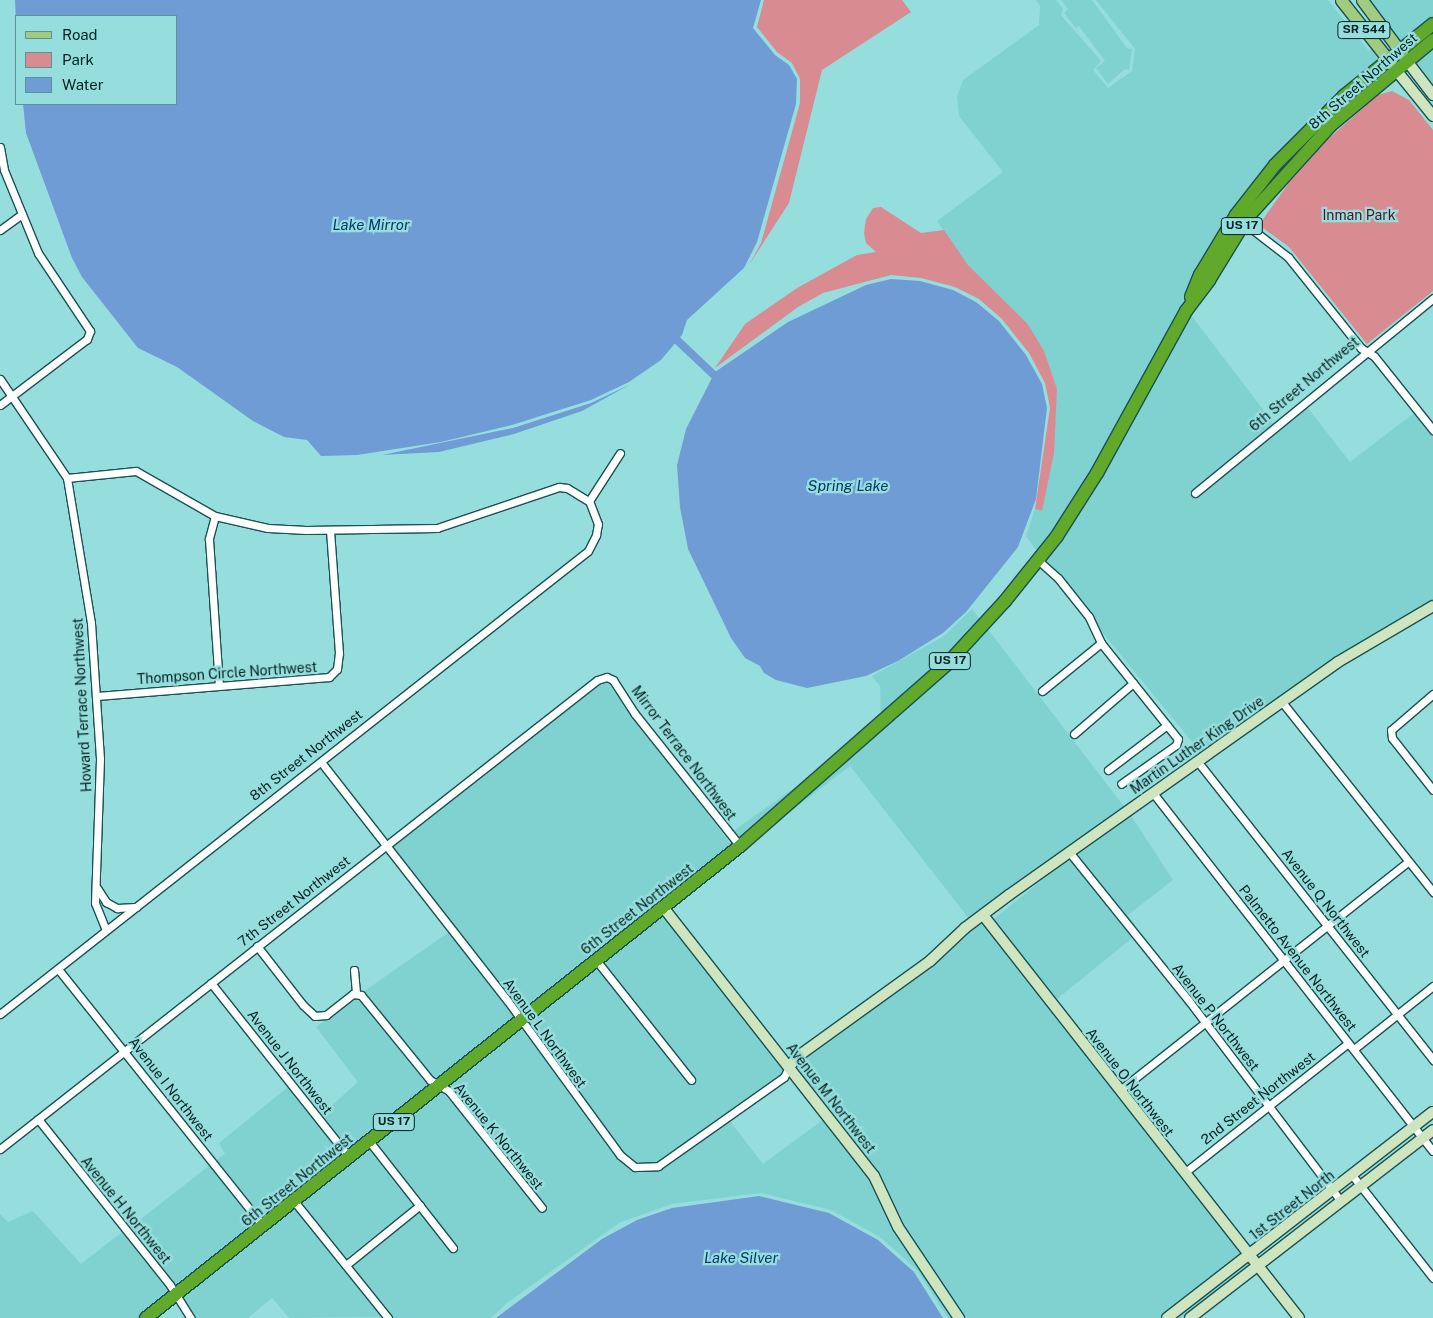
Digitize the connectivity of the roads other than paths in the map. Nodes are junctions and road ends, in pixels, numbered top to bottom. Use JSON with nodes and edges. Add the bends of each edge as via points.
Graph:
{"nodes":[{"id":1,"x":1341,"y":0,"type":"edge"},
{"id":2,"x":1362,"y":0,"type":"edge"},
{"id":3,"x":1433,"y":24,"type":"edge"},
{"id":4,"x":1433,"y":40,"type":"edge"},
{"id":5,"x":1404,"y":56,"type":"junction"},
{"id":6,"x":1392,"y":66,"type":"junction"},
{"id":7,"x":1433,"y":95,"type":"edge"},
{"id":8,"x":1433,"y":116,"type":"edge"},
{"id":9,"x":0,"y":147,"type":"edge"},
{"id":10,"x":1275,"y":165,"type":"junction"},
{"id":11,"x":22,"y":214,"type":"junction"},
{"id":12,"x":1246,"y":221,"type":"junction"},
{"id":13,"x":0,"y":230,"type":"edge"},
{"id":14,"x":1433,"y":298,"type":"edge"},
{"id":15,"x":1186,"y":311,"type":"junction"},
{"id":16,"x":1368,"y":352,"type":"junction"},
{"id":17,"x":0,"y":379,"type":"edge"},
{"id":18,"x":10,"y":397,"type":"junction"},
{"id":19,"x":0,"y":405,"type":"edge"},
{"id":20,"x":1433,"y":430,"type":"edge"},
{"id":21,"x":620,"y":452,"type":"dead end"},
{"id":22,"x":1096,"y":473,"type":"joint"},
{"id":23,"x":67,"y":478,"type":"junction"},
{"id":24,"x":1195,"y":493,"type":"dead end"},
{"id":25,"x":589,"y":502,"type":"junction"},
{"id":26,"x":215,"y":516,"type":"junction"},
{"id":27,"x":330,"y":530,"type":"junction"},
{"id":28,"x":1039,"y":561,"type":"junction"},
{"id":29,"x":1433,"y":606,"type":"edge"},
{"id":30,"x":1101,"y":643,"type":"junction"},
{"id":31,"x":607,"y":677,"type":"joint"},
{"id":32,"x":1133,"y":684,"type":"junction"},
{"id":33,"x":219,"y":685,"type":"junction"},
{"id":34,"x":1042,"y":692,"type":"dead end"},
{"id":35,"x":1433,"y":694,"type":"edge"},
{"id":36,"x":97,"y":696,"type":"junction"},
{"id":37,"x":1282,"y":702,"type":"junction"},
{"id":38,"x":1167,"y":725,"type":"junction"},
{"id":39,"x":1074,"y":734,"type":"dead end"},
{"id":40,"x":320,"y":762,"type":"junction"},
{"id":41,"x":1198,"y":762,"type":"junction"},
{"id":42,"x":1108,"y":770,"type":"dead end"},
{"id":43,"x":1121,"y":784,"type":"dead end"},
{"id":44,"x":1433,"y":790,"type":"edge"},
{"id":45,"x":1153,"y":793,"type":"junction"},
{"id":46,"x":386,"y":844,"type":"junction"},
{"id":47,"x":740,"y":846,"type":"junction"},
{"id":48,"x":1070,"y":852,"type":"junction"},
{"id":49,"x":1408,"y":862,"type":"junction"},
{"id":50,"x":97,"y":888,"type":"junction"},
{"id":51,"x":1433,"y":892,"type":"edge"},
{"id":52,"x":137,"y":907,"type":"junction"},
{"id":53,"x":663,"y":907,"type":"junction"},
{"id":54,"x":983,"y":915,"type":"junction"},
{"id":55,"x":1327,"y":925,"type":"junction"},
{"id":56,"x":106,"y":930,"type":"junction"},
{"id":57,"x":257,"y":946,"type":"junction"},
{"id":58,"x":596,"y":960,"type":"junction"},
{"id":59,"x":1284,"y":960,"type":"junction"},
{"id":60,"x":58,"y":969,"type":"junction"},
{"id":61,"x":354,"y":970,"type":"dead end"},
{"id":62,"x":211,"y":983,"type":"junction"},
{"id":63,"x":1433,"y":986,"type":"edge"},
{"id":64,"x":356,"y":994,"type":"junction"},
{"id":65,"x":0,"y":1014,"type":"edge"},
{"id":66,"x":1397,"y":1014,"type":"junction"},
{"id":67,"x":521,"y":1020,"type":"junction"},
{"id":68,"x":1205,"y":1022,"type":"junction"},
{"id":69,"x":1348,"y":1043,"type":"junction"},
{"id":70,"x":1354,"y":1050,"type":"junction"},
{"id":71,"x":125,"y":1051,"type":"junction"},
{"id":72,"x":1433,"y":1060,"type":"edge"},
{"id":73,"x":789,"y":1067,"type":"junction"},
{"id":74,"x":691,"y":1080,"type":"dead end"},
{"id":75,"x":440,"y":1085,"type":"junction"},
{"id":76,"x":1120,"y":1090,"type":"junction"},
{"id":77,"x":1268,"y":1106,"type":"junction"},
{"id":78,"x":1433,"y":1112,"type":"edge"},
{"id":79,"x":38,"y":1119,"type":"junction"},
{"id":80,"x":1414,"y":1126,"type":"junction"},
{"id":81,"x":1433,"y":1130,"type":"edge"},
{"id":82,"x":1423,"y":1138,"type":"junction"},
{"id":83,"x":369,"y":1141,"type":"junction"},
{"id":84,"x":0,"y":1149,"type":"edge"},
{"id":85,"x":1433,"y":1151,"type":"edge"},
{"id":86,"x":349,"y":1157,"type":"junction"},
{"id":87,"x":1184,"y":1173,"type":"junction"},
{"id":88,"x":1352,"y":1175,"type":"junction"},
{"id":89,"x":1360,"y":1185,"type":"junction"},
{"id":90,"x":1332,"y":1191,"type":"junction"},
{"id":91,"x":1340,"y":1200,"type":"junction"},
{"id":92,"x":294,"y":1201,"type":"junction"},
{"id":93,"x":420,"y":1205,"type":"junction"},
{"id":94,"x":542,"y":1208,"type":"dead end"},
{"id":95,"x":263,"y":1226,"type":"junction"},
{"id":96,"x":453,"y":1248,"type":"dead end"},
{"id":97,"x":1249,"y":1256,"type":"junction"},
{"id":98,"x":346,"y":1265,"type":"junction"},
{"id":99,"x":1256,"y":1266,"type":"junction"},
{"id":100,"x":1433,"y":1278,"type":"edge"},
{"id":101,"x":176,"y":1295,"type":"junction"},
{"id":102,"x":146,"y":1318,"type":"edge"},
{"id":103,"x":191,"y":1318,"type":"edge"},
{"id":104,"x":387,"y":1318,"type":"edge"},
{"id":105,"x":959,"y":1318,"type":"edge"},
{"id":106,"x":1168,"y":1318,"type":"edge"},
{"id":107,"x":1190,"y":1318,"type":"edge"},
{"id":108,"x":1299,"y":1318,"type":"edge"}],
"edges":[{"from":1,"to":6,"type":"main road","number":"SR 544"},
{"from":2,"to":5,"type":"main road","number":"SR 544"},
{"from":3,"to":5,"type":"highway","name":"8th Street Northwest","number":"US 17"},
{"from":4,"to":5,"type":"highway","name":"8th Street Northwest","number":"US 17"},
{"from":5,"to":6,"type":"highway","name":"8th Street Northwest","number":"US 17"},
{"from":5,"to":7,"type":"street","number":"SR 544"},
{"from":6,"to":8,"type":"street","number":"SR 544"},
{"from":6,"to":10,"type":"highway","name":"8th Street Northwest","number":"US 17","via":[[1334,105]]},
{"from":6,"to":12,"type":"highway","name":"8th Street Northwest","number":"US 17","via":[[1331,125]]},
{"from":9,"to":11,"type":"street","via":[[4,170]]},
{"from":10,"to":12,"type":"highway","via":[[1274,177]]},
{"from":10,"to":15,"type":"highway","name":"8th Street Northwest","number":"US 17","via":[[1223,235],[1200,275]]},
{"from":11,"to":13,"type":"street"},
{"from":11,"to":18,"type":"street","via":[[44,266],[87,326],[89,334]]},
{"from":12,"to":15,"type":"highway","name":"8th Street Northwest","number":"US 17"},
{"from":12,"to":16,"type":"street","via":[[1288,257],[1361,348]]},
{"from":14,"to":16,"type":"street","name":"6th Street Northwest"},
{"from":15,"to":22,"type":"highway","name":"8th Street Northwest","number":"US 17"},
{"from":16,"to":20,"type":"street"},
{"from":16,"to":24,"type":"street","name":"6th Street Northwest"},
{"from":17,"to":18,"type":"street"},
{"from":18,"to":19,"type":"street"},
{"from":18,"to":23,"type":"street"},
{"from":21,"to":25,"type":"street"},
{"from":22,"to":28,"type":"highway","name":"6th Street Northwest","number":"US 17"},
{"from":23,"to":26,"type":"street","via":[[136,471]]},
{"from":23,"to":36,"type":"street","name":"Howard Terrace Northwest","via":[[91,623]]},
{"from":25,"to":27,"type":"street","via":[[564,487],[546,489],[431,529]]},
{"from":25,"to":40,"type":"street","name":"8th Street Northwest","via":[[597,531],[588,551]]},
{"from":26,"to":27,"type":"street","via":[[268,528]]},
{"from":26,"to":33,"type":"street","via":[[209,539]]},
{"from":27,"to":33,"type":"street","name":"Thompson Circle Northwest","via":[[339,653],[337,669],[324,679]]},
{"from":28,"to":30,"type":"street","via":[[1058,578],[1090,617]]},
{"from":28,"to":47,"type":"highway","name":"6th Street Northwest","number":"US 17","via":[[947,664]]},
{"from":29,"to":37,"type":"street","name":"Martin Luther King Drive","via":[[1338,662]]},
{"from":30,"to":32,"type":"street"},
{"from":30,"to":34,"type":"street"},
{"from":31,"to":46,"type":"street","name":"7th Street Northwest","via":[[592,683]]},
{"from":31,"to":47,"type":"street","name":"Mirror Terrace Northwest","via":[[616,684],[635,714]]},
{"from":32,"to":38,"type":"street"},
{"from":32,"to":39,"type":"street"},
{"from":33,"to":36,"type":"street","name":"Thompson Circle Northwest"},
{"from":35,"to":44,"type":"street","via":[[1394,725],[1391,732],[1392,738]]},
{"from":36,"to":50,"type":"street","name":"Howard Terrace Northwest","via":[[100,759]]},
{"from":37,"to":41,"type":"street","name":"Martin Luther King Drive"},
{"from":37,"to":49,"type":"street"},
{"from":38,"to":42,"type":"street"},
{"from":38,"to":43,"type":"street","via":[[1178,739],[1176,745]]},
{"from":40,"to":46,"type":"street","name":"Avenue L Northwest"},
{"from":40,"to":52,"type":"street","name":"8th Street Northwest"},
{"from":41,"to":45,"type":"street","name":"Martin Luther King Drive"},
{"from":41,"to":55,"type":"street","name":"Avenue Q Northwest"},
{"from":45,"to":48,"type":"street","name":"Martin Luther King Drive"},
{"from":45,"to":59,"type":"street","name":"Palmetto Avenue Northwest"},
{"from":46,"to":57,"type":"street","name":"7th Street Northwest"},
{"from":46,"to":67,"type":"street","name":"Avenue L Northwest"},
{"from":47,"to":53,"type":"highway","name":"6th Street Northwest","number":"US 17"},
{"from":48,"to":54,"type":"street","name":"Martin Luther King Drive"},
{"from":48,"to":68,"type":"street","name":"Avenue P Northwest"},
{"from":49,"to":51,"type":"street"},
{"from":49,"to":55,"type":"street"},
{"from":50,"to":52,"type":"street","via":[[106,902],[117,908]]},
{"from":50,"to":56,"type":"street","name":"Howard Terrace Northwest","via":[[96,912]]},
{"from":52,"to":56,"type":"street","name":"8th Street Northwest"},
{"from":53,"to":58,"type":"highway","name":"6th Street Northwest","number":"US 17"},
{"from":53,"to":73,"type":"street","name":"Avenue M Northwest"},
{"from":54,"to":73,"type":"street","name":"Martin Luther King Drive","via":[[922,966]]},
{"from":54,"to":76,"type":"street","name":"Avenue O Northwest"},
{"from":55,"to":59,"type":"street"},
{"from":55,"to":66,"type":"street","name":"Avenue Q Northwest"},
{"from":56,"to":60,"type":"street","name":"8th Street Northwest"},
{"from":57,"to":62,"type":"street","name":"7th Street Northwest"},
{"from":57,"to":64,"type":"street","via":[[315,1016],[326,1015]]},
{"from":58,"to":67,"type":"highway","name":"6th Street Northwest","number":"US 17"},
{"from":58,"to":74,"type":"street"},
{"from":59,"to":68,"type":"street"},
{"from":59,"to":69,"type":"street","name":"Palmetto Avenue Northwest"},
{"from":60,"to":65,"type":"street","name":"8th Street Northwest"},
{"from":60,"to":71,"type":"street","name":"Avenue I Northwest"},
{"from":61,"to":64,"type":"street"},
{"from":62,"to":71,"type":"street","name":"7th Street Northwest"},
{"from":62,"to":86,"type":"street","name":"Avenue J Northwest"},
{"from":63,"to":66,"type":"street"},
{"from":64,"to":75,"type":"street","name":"Avenue K Northwest","via":[[364,999],[430,1080]]},
{"from":66,"to":70,"type":"street"},
{"from":66,"to":72,"type":"street","name":"Avenue Q Northwest"},
{"from":67,"to":73,"type":"street","name":"Avenue L Northwest","via":[[620,1155],[634,1167],[658,1166],[784,1077]]},
{"from":67,"to":75,"type":"highway","name":"6th Street Northwest","number":"US 17"},
{"from":68,"to":76,"type":"street"},
{"from":68,"to":77,"type":"street","name":"Avenue P Northwest"},
{"from":69,"to":70,"type":"street","name":"Palmetto Avenue Northwest"},
{"from":69,"to":77,"type":"street","name":"2nd Street Northwest"},
{"from":70,"to":80,"type":"street","name":"Palmetto Avenue Northwest"},
{"from":71,"to":79,"type":"street","name":"7th Street Northwest"},
{"from":71,"to":95,"type":"street","name":"Avenue I Northwest"},
{"from":73,"to":105,"type":"street","name":"Avenue M Northwest","via":[[874,1176],[898,1227]]},
{"from":75,"to":83,"type":"highway","name":"6th Street Northwest","number":"US 17"},
{"from":75,"to":94,"type":"street","name":"Avenue K Northwest","via":[[461,1105]]},
{"from":76,"to":87,"type":"street","name":"Avenue O Northwest"},
{"from":77,"to":87,"type":"street","name":"2nd Street Northwest"},
{"from":77,"to":90,"type":"street","name":"Avenue P Northwest"},
{"from":78,"to":80,"type":"street","name":"1st Street North"},
{"from":79,"to":84,"type":"street","name":"7th Street Northwest"},
{"from":79,"to":101,"type":"street","name":"Avenue H Northwest"},
{"from":80,"to":82,"type":"street","name":"Palmetto Avenue Northwest"},
{"from":80,"to":88,"type":"street","name":"1st Street North"},
{"from":81,"to":82,"type":"street","name":"1st Street North"},
{"from":82,"to":85,"type":"street","name":"Palmetto Avenue Northwest"},
{"from":82,"to":89,"type":"street","name":"1st Street North"},
{"from":83,"to":86,"type":"highway","name":"6th Street Northwest","number":"US 17"},
{"from":83,"to":93,"type":"street"},
{"from":86,"to":92,"type":"highway","name":"6th Street Northwest","number":"US 17"},
{"from":87,"to":97,"type":"street","name":"Avenue O Northwest"},
{"from":88,"to":89,"type":"street"},
{"from":88,"to":90,"type":"street","name":"1st Street North"},
{"from":89,"to":91,"type":"street","name":"1st Street North"},
{"from":89,"to":100,"type":"street"},
{"from":90,"to":91,"type":"street","name":"Avenue P Northwest"},
{"from":90,"to":97,"type":"street","name":"1st Street North"},
{"from":91,"to":99,"type":"street","name":"1st Street North"},
{"from":92,"to":95,"type":"highway","name":"6th Street Northwest","number":"US 17"},
{"from":92,"to":98,"type":"street"},
{"from":93,"to":96,"type":"street"},
{"from":93,"to":98,"type":"street"},
{"from":95,"to":101,"type":"highway","name":"6th Street Northwest","number":"US 17"},
{"from":97,"to":99,"type":"street","name":"Avenue O Northwest"},
{"from":97,"to":106,"type":"street","name":"1st Street North"},
{"from":98,"to":104,"type":"street"},
{"from":99,"to":107,"type":"street","name":"1st Street North"},
{"from":99,"to":108,"type":"street","name":"Avenue O Northwest"},
{"from":101,"to":102,"type":"highway","name":"6th Street Northwest","number":"US 17"},
{"from":101,"to":103,"type":"street","name":"Avenue H Northwest"}]}
